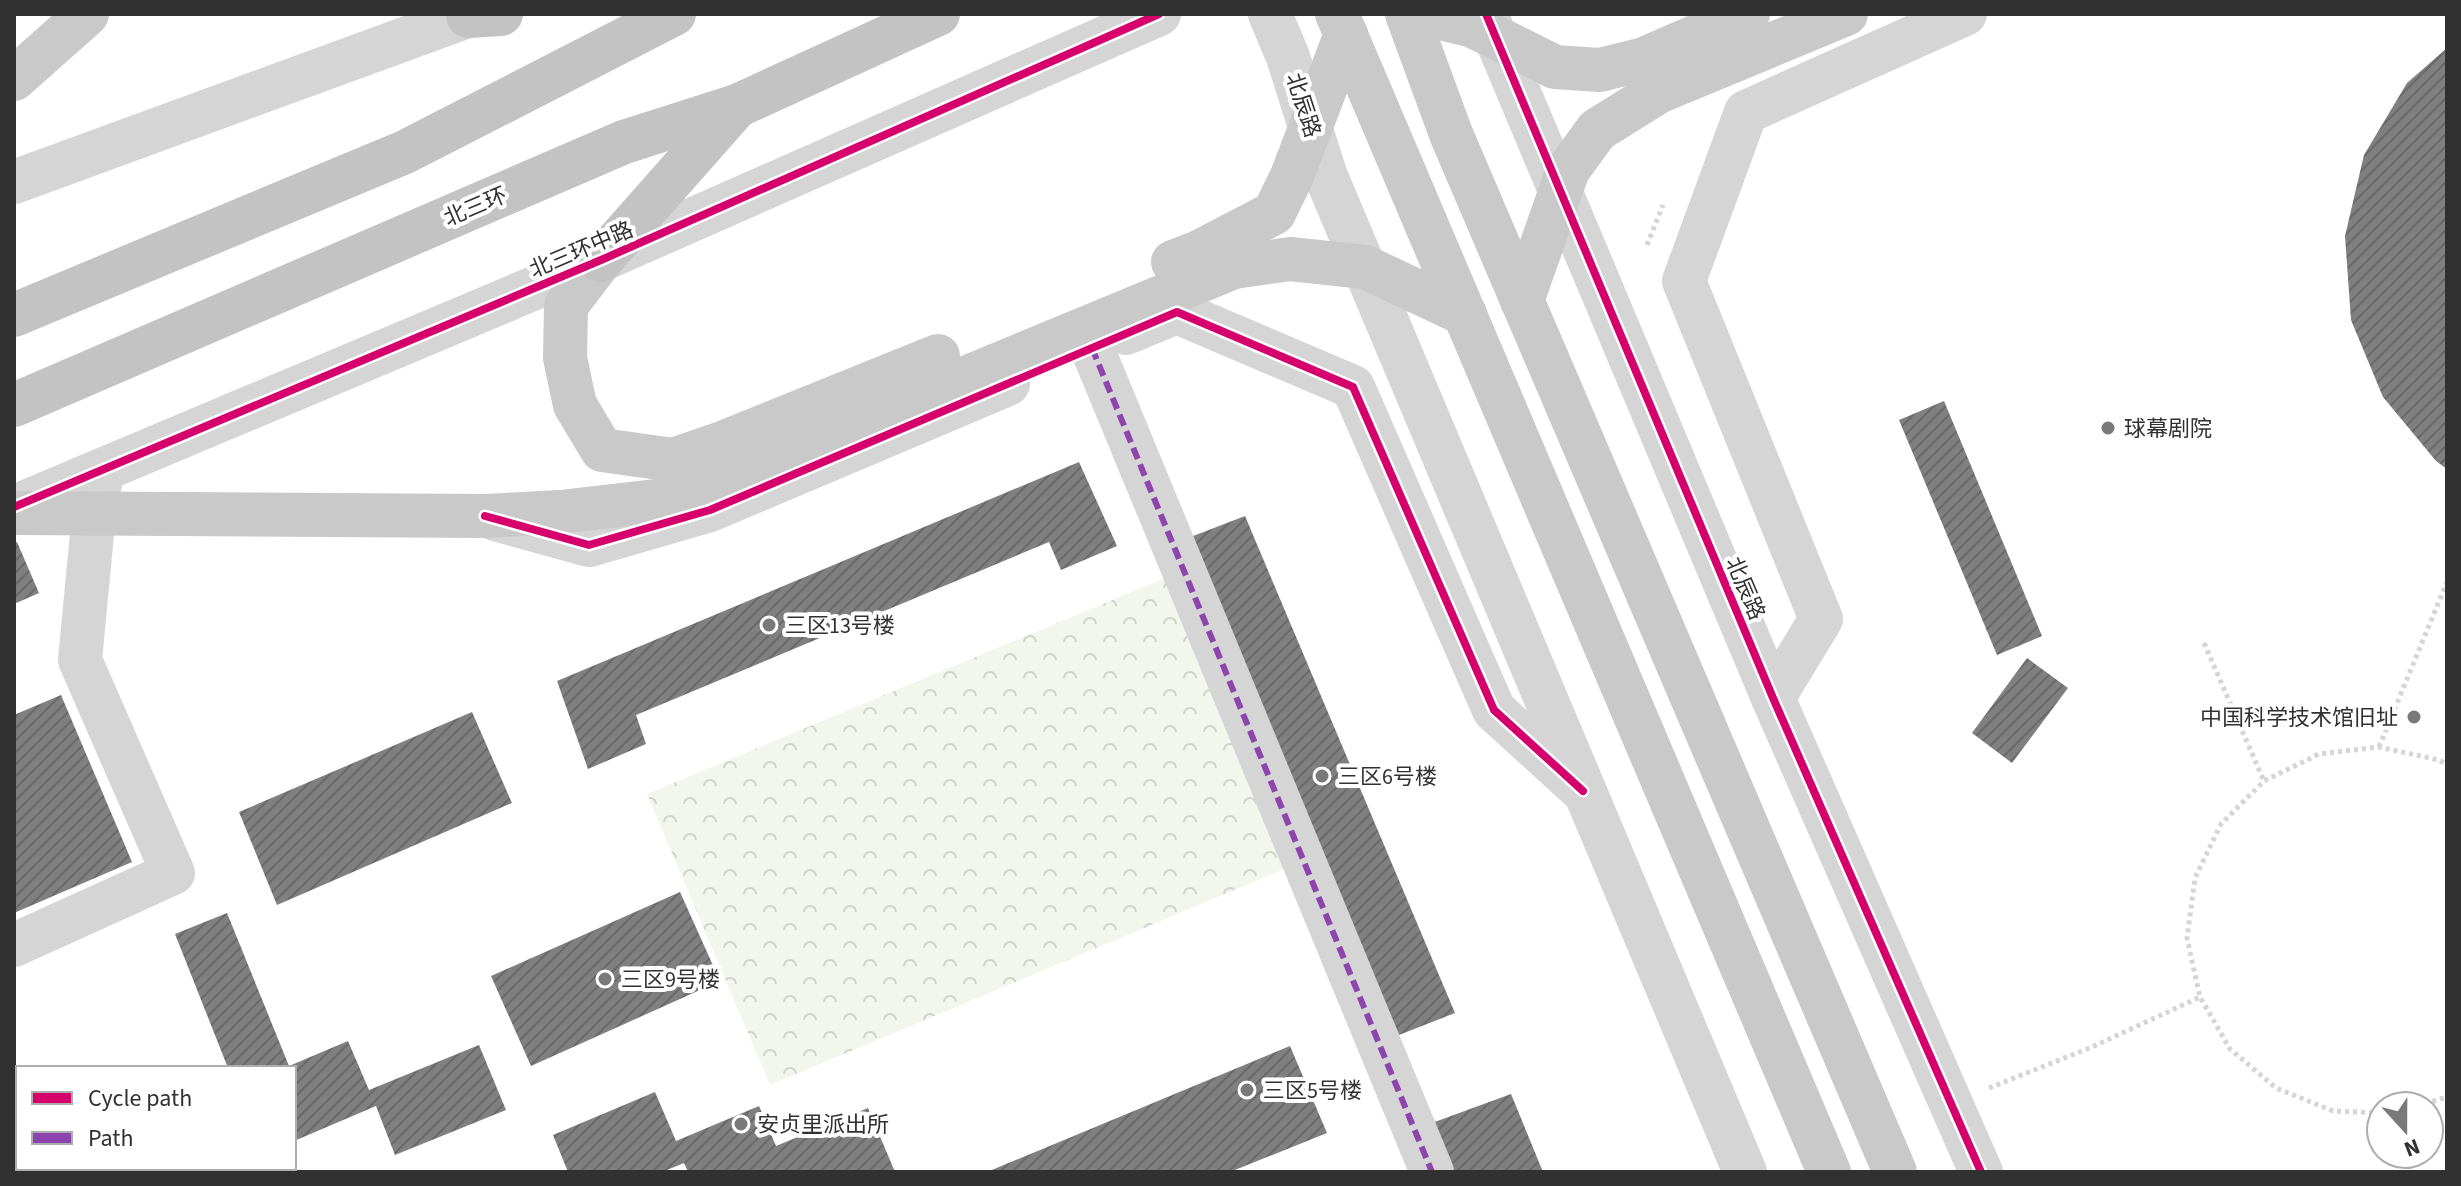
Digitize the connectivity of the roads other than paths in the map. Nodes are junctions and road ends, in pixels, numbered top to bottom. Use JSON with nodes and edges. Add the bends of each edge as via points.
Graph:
{"nodes":[{"id":1,"x":87,"y":14,"type":"edge"},
{"id":2,"x":477,"y":14,"type":"edge"},
{"id":3,"x":674,"y":14,"type":"edge"},
{"id":4,"x":938,"y":14,"type":"edge"},
{"id":5,"x":1159,"y":14,"type":"edge"},
{"id":6,"x":1270,"y":14,"type":"edge"},
{"id":7,"x":1407,"y":14,"type":"edge"},
{"id":8,"x":1424,"y":14,"type":"edge"},
{"id":9,"x":1748,"y":14,"type":"edge"},
{"id":10,"x":1846,"y":14,"type":"edge"},
{"id":11,"x":1965,"y":14,"type":"edge"},
{"id":12,"x":1342,"y":24,"type":"edge"},
{"id":13,"x":1491,"y":26,"type":"edge"},
{"id":14,"x":14,"y":79,"type":"edge"},
{"id":15,"x":737,"y":106,"type":"junction"},
{"id":16,"x":1311,"y":127,"type":"junction"},
{"id":17,"x":14,"y":182,"type":"edge"},
{"id":18,"x":1559,"y":190,"type":"junction"},
{"id":19,"x":601,"y":260,"type":"junction"},
{"id":20,"x":1365,"y":267,"type":"junction"},
{"id":21,"x":1522,"y":301,"type":"junction"},
{"id":22,"x":1465,"y":314,"type":"junction"},
{"id":23,"x":14,"y":315,"type":"edge"},
{"id":24,"x":1092,"y":348,"type":"junction"},
{"id":25,"x":14,"y":405,"type":"edge"},
{"id":26,"x":103,"y":471,"type":"junction"},
{"id":27,"x":14,"y":510,"type":"edge"},
{"id":28,"x":94,"y":513,"type":"junction"},
{"id":29,"x":485,"y":516,"type":"junction"},
{"id":30,"x":1773,"y":698,"type":"junction"},
{"id":31,"x":1583,"y":791,"type":"junction"},
{"id":32,"x":14,"y":945,"type":"edge"},
{"id":33,"x":1432,"y":1172,"type":"edge"},
{"id":34,"x":1745,"y":1172,"type":"edge"},
{"id":35,"x":1829,"y":1172,"type":"edge"},
{"id":36,"x":1895,"y":1172,"type":"edge"},
{"id":37,"x":1981,"y":1172,"type":"edge"}],
"edges":[{"from":1,"to":14,"type":"main road"},
{"from":2,"to":17,"type":"street"},
{"from":3,"to":23,"type":"highway","via":[[405,152]]},
{"from":4,"to":15,"type":"highway","name":"北三环"},
{"from":5,"to":19,"type":"street","name":"北三环中路"},
{"from":6,"to":16,"type":"street","name":"北辰路"},
{"from":7,"to":21,"type":"main road"},
{"from":8,"to":13,"type":"main road"},
{"from":9,"to":13,"type":"main road","via":[[1644,59],[1600,70],[1555,67]]},
{"from":10,"to":18,"type":"main road","via":[[1658,92],[1597,130]]},
{"from":11,"to":30,"type":"street","via":[[1746,112],[1684,281],[1821,619]]},
{"from":12,"to":16,"type":"main road"},
{"from":12,"to":22,"type":"main road"},
{"from":13,"to":18,"type":"street","name":"北辰路"},
{"from":15,"to":19,"type":"highway"},
{"from":15,"to":25,"type":"highway","name":"北三环","via":[[624,142]]},
{"from":16,"to":19,"type":"main road","via":[[1274,213],[1199,252],[673,460],[602,450],[575,405],[565,358],[566,306]]},
{"from":16,"to":20,"type":"street","name":"北辰路"},
{"from":18,"to":21,"type":"main road"},
{"from":18,"to":30,"type":"street","name":"北辰路"},
{"from":19,"to":26,"type":"street","name":"北三环中路"},
{"from":20,"to":22,"type":"main road"},
{"from":20,"to":29,"type":"main road","via":[[1290,259],[1234,267],[673,499]]},
{"from":20,"to":31,"type":"street","name":"北辰路"},
{"from":21,"to":36,"type":"main road"},
{"from":22,"to":35,"type":"main road"},
{"from":24,"to":29,"type":"street","via":[[710,510],[589,545]]},
{"from":24,"to":31,"type":"street","via":[[1177,312],[1353,387],[1494,710]]},
{"from":24,"to":33,"type":"street"},
{"from":26,"to":27,"type":"street","name":"北三环中路"},
{"from":26,"to":28,"type":"street"},
{"from":27,"to":28,"type":"main road"},
{"from":28,"to":29,"type":"main road"},
{"from":28,"to":32,"type":"street","via":[[80,660],[173,873]]},
{"from":30,"to":37,"type":"street","name":"北辰路"},
{"from":31,"to":34,"type":"street","name":"北辰路"}]}
